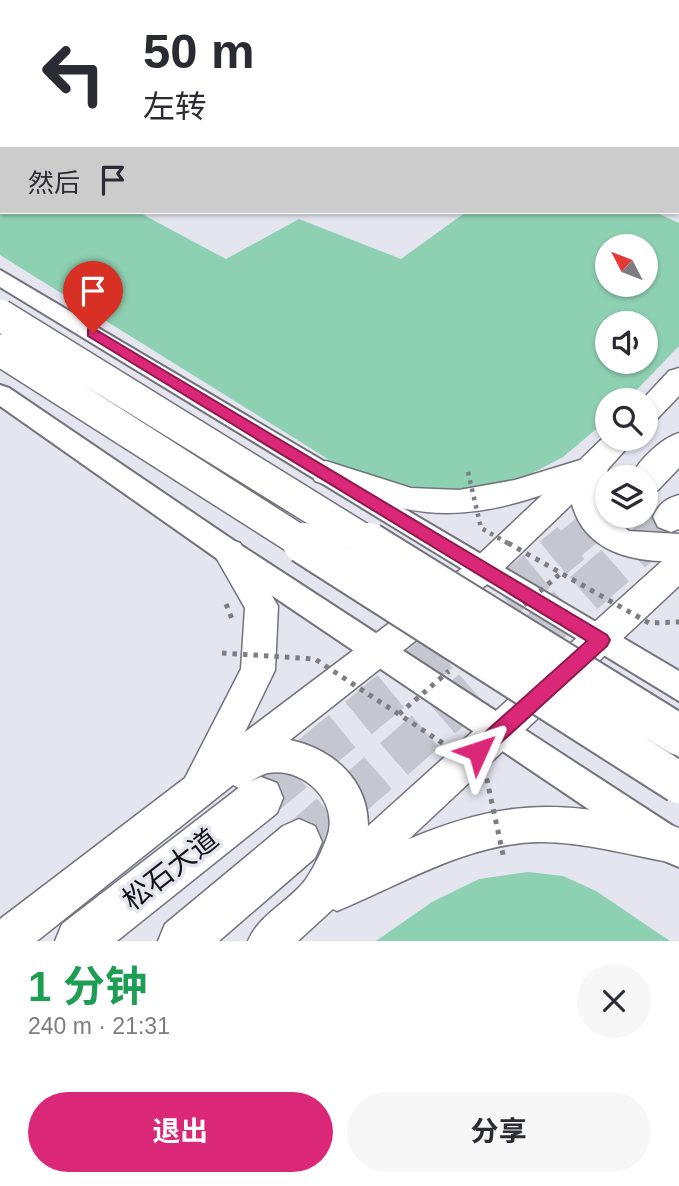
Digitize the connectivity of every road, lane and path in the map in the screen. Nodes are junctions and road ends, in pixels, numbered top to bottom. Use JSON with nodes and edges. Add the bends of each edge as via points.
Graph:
{"nodes":[{"id":1,"x":0,"y":277,"type":"edge"},
{"id":2,"x":0,"y":315,"type":"edge"},
{"id":3,"x":0,"y":350,"type":"edge"},
{"id":4,"x":679,"y":378,"type":"edge"},
{"id":5,"x":0,"y":394,"type":"edge"},
{"id":6,"x":658,"y":400,"type":"edge"},
{"id":7,"x":679,"y":446,"type":"edge"},
{"id":8,"x":609,"y":451,"type":"edge"},
{"id":9,"x":594,"y":466,"type":"junction"},
{"id":10,"x":658,"y":468,"type":"edge"},
{"id":11,"x":468,"y":472,"type":"dead end"},
{"id":12,"x":326,"y":473,"type":"junction"},
{"id":13,"x":676,"y":524,"type":"edge"},
{"id":14,"x":229,"y":552,"type":"junction"},
{"id":15,"x":679,"y":565,"type":"edge"},
{"id":16,"x":484,"y":569,"type":"junction"},
{"id":17,"x":679,"y":622,"type":"edge"},
{"id":18,"x":601,"y":640,"type":"junction"},
{"id":19,"x":377,"y":651,"type":"junction"},
{"id":20,"x":222,"y":653,"type":"dead end"},
{"id":21,"x":679,"y":687,"type":"edge"},
{"id":22,"x":499,"y":732,"type":"junction"},
{"id":23,"x":679,"y":735,"type":"edge"},
{"id":24,"x":679,"y":783,"type":"edge"},
{"id":25,"x":197,"y":792,"type":"junction"},
{"id":26,"x":261,"y":798,"type":"tunnel mouth"},
{"id":27,"x":299,"y":842,"type":"tunnel mouth"},
{"id":28,"x":674,"y":846,"type":"edge"},
{"id":29,"x":504,"y":859,"type":"dead end"},
{"id":30,"x":314,"y":901,"type":"junction"},
{"id":31,"x":4,"y":941,"type":"edge"},
{"id":32,"x":79,"y":941,"type":"edge"},
{"id":33,"x":182,"y":941,"type":"edge"},
{"id":34,"x":268,"y":941,"type":"edge"}],
"edges":[{"from":1,"to":12,"type":"street"},
{"from":2,"to":23,"type":"main road","bridge":true},
{"from":3,"to":24,"type":"main road","bridge":true},
{"from":4,"to":6,"type":"main road"},
{"from":5,"to":14,"type":"street"},
{"from":7,"to":10,"type":"highway"},
{"from":8,"to":9,"type":"main road"},
{"from":9,"to":12,"type":"main road","via":[[498,495],[441,503],[390,495]]},
{"from":9,"to":13,"type":"main road","via":[[585,497],[592,518],[610,536],[629,546],[657,550]]},
{"from":9,"to":16,"type":"main road"},
{"from":11,"to":17,"type":"path","bridge":true,"via":[[481,528],[649,623]]},
{"from":12,"to":16,"type":"street"},
{"from":14,"to":19,"type":"street"},
{"from":14,"to":25,"type":"main road","via":[[262,606],[258,670]]},
{"from":15,"to":18,"type":"main road"},
{"from":16,"to":18,"type":"street"},
{"from":16,"to":19,"type":"main road"},
{"from":18,"to":21,"type":"street"},
{"from":18,"to":22,"type":"main road"},
{"from":19,"to":22,"type":"street"},
{"from":19,"to":25,"type":"main road"},
{"from":20,"to":29,"type":"path","bridge":true,"via":[[315,659],[485,771]]},
{"from":22,"to":28,"type":"street"},
{"from":22,"to":30,"type":"main road"},
{"from":25,"to":30,"type":"main road","via":[[265,756],[296,757],[325,771],[343,793],[349,821],[344,845]]},
{"from":25,"to":31,"type":"main road"},
{"from":26,"to":32,"type":"highway","name":"松石大道"},
{"from":27,"to":33,"type":"highway"},
{"from":28,"to":30,"type":"main road","via":[[577,827],[525,824],[471,834]]},
{"from":30,"to":34,"type":"main road"}]}
